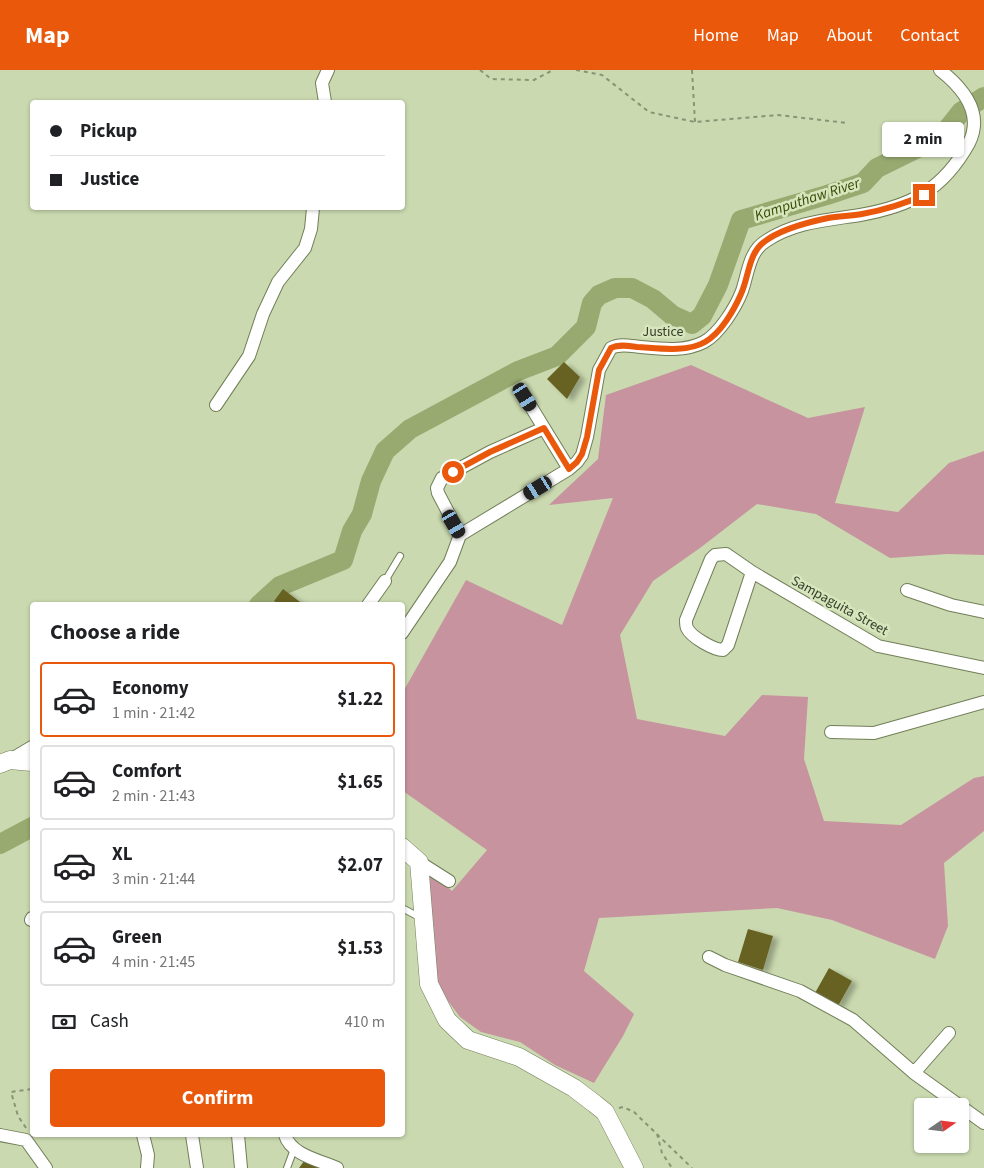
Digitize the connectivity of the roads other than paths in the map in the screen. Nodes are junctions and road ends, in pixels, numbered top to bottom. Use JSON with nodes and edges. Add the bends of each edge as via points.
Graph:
{"nodes":[{"id":1,"x":328,"y":70,"type":"edge"},
{"id":2,"x":940,"y":70,"type":"edge"},
{"id":3,"x":325,"y":100,"type":"edge"},
{"id":4,"x":313,"y":210,"type":"edge"},
{"id":5,"x":525,"y":397,"type":"dead end"},
{"id":6,"x":216,"y":405,"type":"dead end"},
{"id":7,"x":544,"y":428,"type":"junction"},
{"id":8,"x":569,"y":469,"type":"junction"},
{"id":9,"x":460,"y":535,"type":"junction"},
{"id":10,"x":400,"y":556,"type":"dead end"},
{"id":11,"x":752,"y":572,"type":"junction"},
{"id":12,"x":384,"y":581,"type":"joint"},
{"id":13,"x":907,"y":590,"type":"dead end"},
{"id":14,"x":370,"y":602,"type":"edge"},
{"id":15,"x":984,"y":612,"type":"edge"},
{"id":16,"x":405,"y":629,"type":"edge"},
{"id":17,"x":984,"y":668,"type":"edge"},
{"id":18,"x":984,"y":702,"type":"edge"},
{"id":19,"x":831,"y":732,"type":"dead end"},
{"id":20,"x":30,"y":748,"type":"edge"},
{"id":21,"x":5,"y":762,"type":"edge"},
{"id":22,"x":30,"y":762,"type":"edge"},
{"id":23,"x":405,"y":850,"type":"edge"},
{"id":24,"x":420,"y":862,"type":"junction"},
{"id":25,"x":449,"y":881,"type":"dead end"},
{"id":26,"x":405,"y":910,"type":"edge"},
{"id":27,"x":425,"y":920,"type":"junction"},
{"id":28,"x":709,"y":957,"type":"dead end"},
{"id":29,"x":949,"y":1033,"type":"dead end"},
{"id":30,"x":914,"y":1073,"type":"junction"},
{"id":31,"x":984,"y":1123,"type":"edge"},
{"id":32,"x":0,"y":1135,"type":"edge"},
{"id":33,"x":144,"y":1137,"type":"edge"},
{"id":34,"x":192,"y":1137,"type":"edge"},
{"id":35,"x":238,"y":1137,"type":"edge"},
{"id":36,"x":286,"y":1137,"type":"edge"},
{"id":37,"x":294,"y":1150,"type":"junction"},
{"id":38,"x":46,"y":1168,"type":"edge"},
{"id":39,"x":147,"y":1168,"type":"edge"},
{"id":40,"x":197,"y":1168,"type":"edge"},
{"id":41,"x":241,"y":1168,"type":"edge"},
{"id":42,"x":287,"y":1168,"type":"edge"},
{"id":43,"x":337,"y":1168,"type":"edge"},
{"id":44,"x":634,"y":1168,"type":"edge"}],
"edges":[{"from":1,"to":3,"type":"street","via":[[322,83]]},
{"from":2,"to":8,"type":"street","name":"Justice","via":[[956,83],[972,107],[975,123],[960,158],[942,180],[924,195],[898,206],[860,215],[827,218],[791,228],[765,241],[757,248],[741,293],[724,323],[705,342],[668,350],[619,345],[611,348],[599,370],[582,454]]},
{"from":4,"to":6,"type":"street","via":[[305,248],[278,282],[248,356]]},
{"from":5,"to":7,"type":"street"},
{"from":7,"to":8,"type":"street"},
{"from":7,"to":9,"type":"street","via":[[442,478],[438,493]]},
{"from":8,"to":9,"type":"street","name":"Justice"},
{"from":9,"to":16,"type":"street","via":[[450,562]]},
{"from":10,"to":12,"type":"lane"},
{"from":11,"to":11,"type":"street","name":"Sampaguita Street","via":[[726,554],[715,554],[686,620],[686,628],[691,634],[716,650],[723,650],[728,645]]},
{"from":11,"to":17,"type":"street","name":"Sampaguita Street","via":[[878,646]]},
{"from":12,"to":14,"type":"street"},
{"from":13,"to":15,"type":"street","via":[[950,605]]},
{"from":18,"to":19,"type":"street","via":[[874,733]]},
{"from":20,"to":21,"type":"street"},
{"from":21,"to":22,"type":"street"},
{"from":23,"to":24,"type":"street"},
{"from":24,"to":25,"type":"street"},
{"from":24,"to":27,"type":"street"},
{"from":26,"to":27,"type":"lane"},
{"from":27,"to":44,"type":"street","via":[[429,984],[447,1020],[468,1040],[519,1057],[574,1088],[605,1112]]},
{"from":28,"to":30,"type":"street","via":[[800,991],[823,1003],[853,1020]]},
{"from":29,"to":30,"type":"street"},
{"from":30,"to":31,"type":"street"},
{"from":32,"to":38,"type":"street","via":[[26,1140]]},
{"from":33,"to":39,"type":"street"},
{"from":34,"to":40,"type":"street"},
{"from":35,"to":41,"type":"street"},
{"from":36,"to":37,"type":"street"},
{"from":37,"to":42,"type":"lane"},
{"from":37,"to":43,"type":"street"}]}
